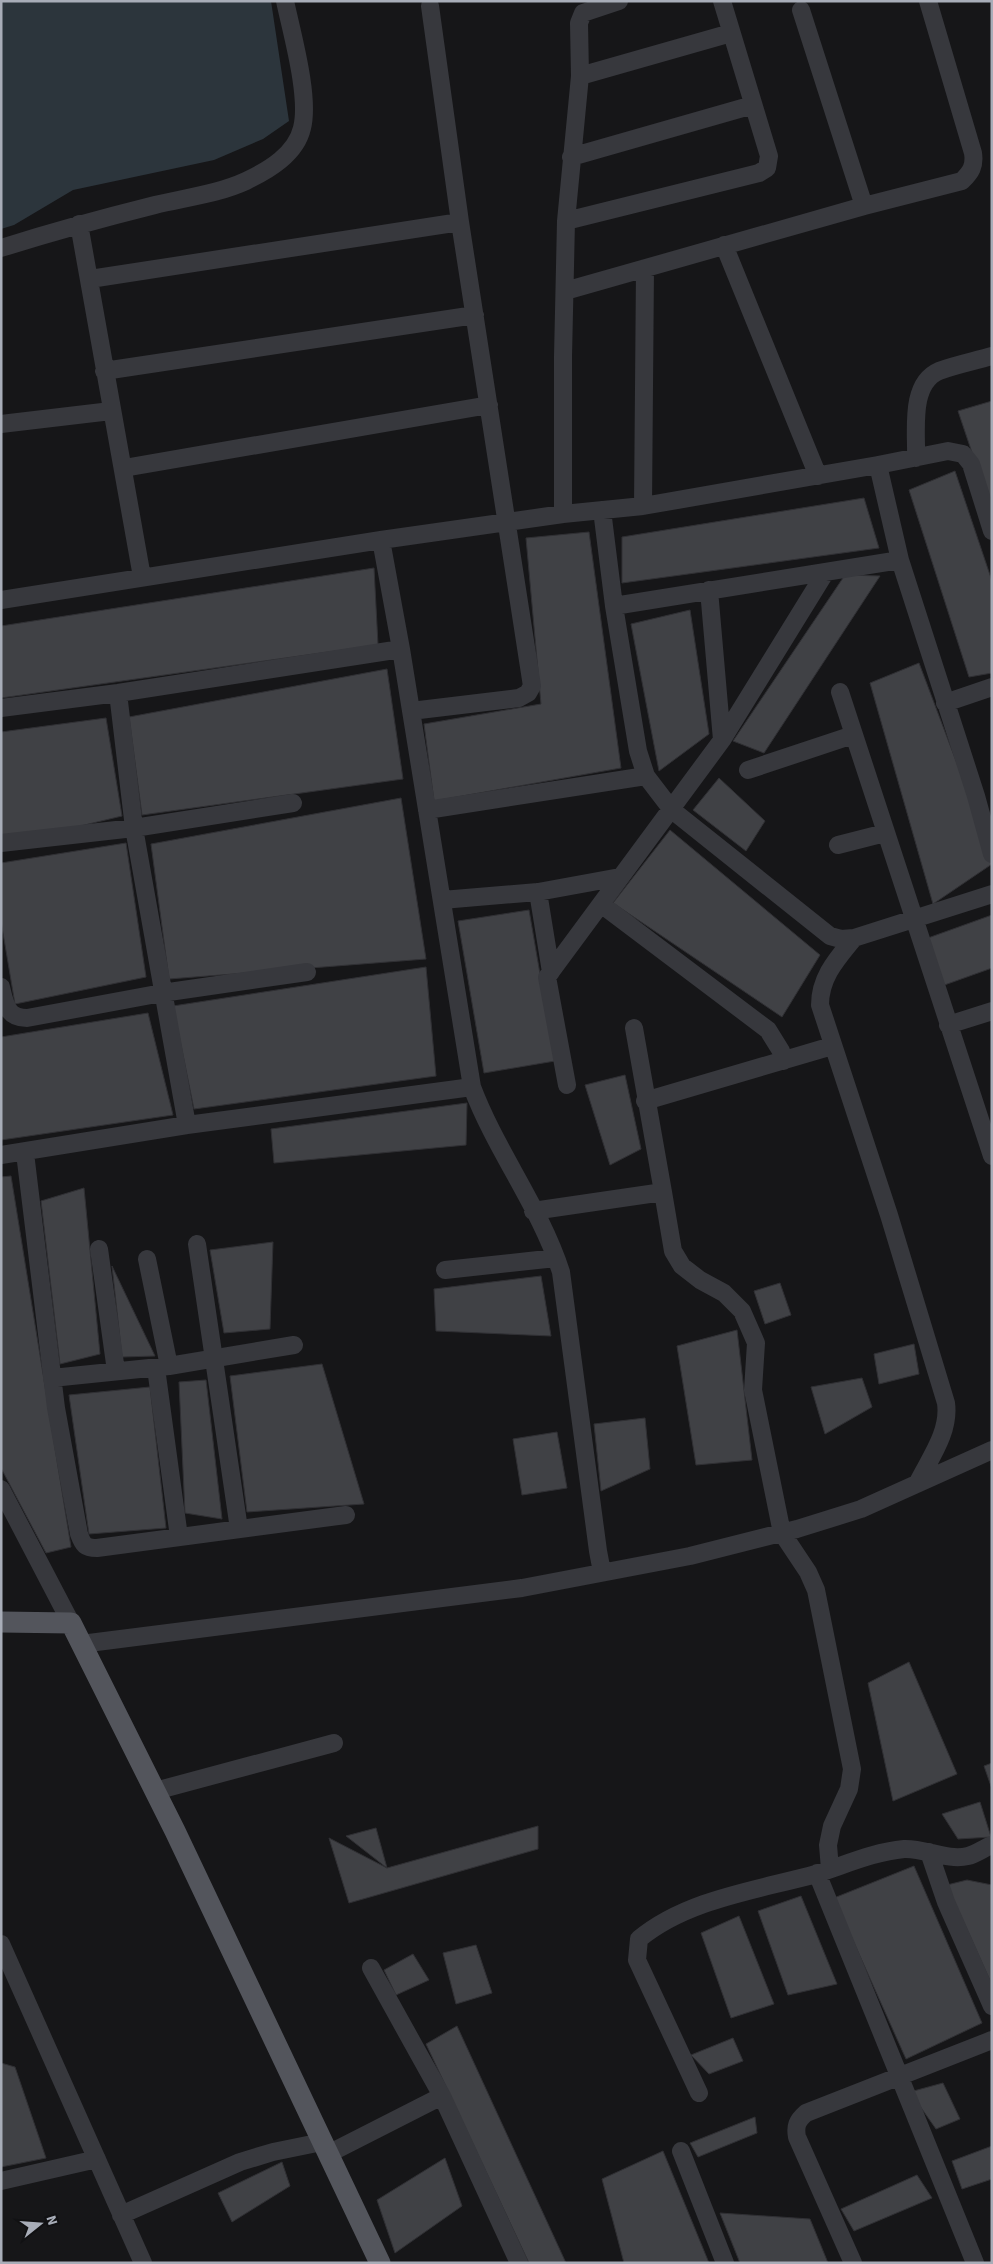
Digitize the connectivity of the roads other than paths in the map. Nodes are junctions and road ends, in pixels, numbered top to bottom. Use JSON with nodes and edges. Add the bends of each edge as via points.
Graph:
{"nodes":[{"id":1,"x":285,"y":1,"type":"edge"},
{"id":2,"x":619,"y":1,"type":"edge"},
{"id":3,"x":722,"y":1,"type":"edge"},
{"id":4,"x":928,"y":1,"type":"edge"},
{"id":5,"x":430,"y":6,"type":"dead end"},
{"id":6,"x":801,"y":10,"type":"dead end"},
{"id":7,"x":731,"y":33,"type":"junction"},
{"id":8,"x":580,"y":76,"type":"junction"},
{"id":9,"x":753,"y":104,"type":"junction"},
{"id":10,"x":571,"y":157,"type":"junction"},
{"id":11,"x":864,"y":206,"type":"junction"},
{"id":12,"x":566,"y":221,"type":"junction"},
{"id":13,"x":460,"y":222,"type":"junction"},
{"id":14,"x":79,"y":224,"type":"junction"},
{"id":15,"x":724,"y":245,"type":"junction"},
{"id":16,"x":1,"y":248,"type":"edge"},
{"id":17,"x":645,"y":268,"type":"junction"},
{"id":18,"x":90,"y":279,"type":"junction"},
{"id":19,"x":565,"y":291,"type":"junction"},
{"id":20,"x":474,"y":316,"type":"junction"},
{"id":21,"x":992,"y":356,"type":"edge"},
{"id":22,"x":104,"y":371,"type":"junction"},
{"id":23,"x":489,"y":406,"type":"junction"},
{"id":24,"x":111,"y":411,"type":"junction"},
{"id":25,"x":1,"y":424,"type":"edge"},
{"id":26,"x":916,"y":458,"type":"junction"},
{"id":27,"x":878,"y":466,"type":"junction"},
{"id":28,"x":124,"y":468,"type":"junction"},
{"id":29,"x":818,"y":476,"type":"junction"},
{"id":30,"x":643,"y":506,"type":"junction"},
{"id":31,"x":602,"y":510,"type":"junction"},
{"id":32,"x":563,"y":514,"type":"junction"},
{"id":33,"x":506,"y":522,"type":"junction"},
{"id":34,"x":992,"y":531,"type":"edge"},
{"id":35,"x":381,"y":540,"type":"junction"},
{"id":36,"x":900,"y":560,"type":"junction"},
{"id":37,"x":825,"y":572,"type":"junction"},
{"id":38,"x":142,"y":577,"type":"junction"},
{"id":39,"x":709,"y":590,"type":"junction"},
{"id":40,"x":1,"y":600,"type":"edge"},
{"id":41,"x":614,"y":606,"type":"junction"},
{"id":42,"x":401,"y":649,"type":"junction"},
{"id":43,"x":992,"y":687,"type":"edge"},
{"id":44,"x":840,"y":692,"type":"dead end"},
{"id":45,"x":118,"y":693,"type":"junction"},
{"id":46,"x":946,"y":703,"type":"junction"},
{"id":47,"x":1,"y":708,"type":"edge"},
{"id":48,"x":411,"y":711,"type":"junction"},
{"id":49,"x":854,"y":735,"type":"junction"},
{"id":50,"x":722,"y":740,"type":"junction"},
{"id":51,"x":748,"y":770,"type":"dead end"},
{"id":52,"x":646,"y":776,"type":"junction"},
{"id":53,"x":984,"y":794,"type":"edge"},
{"id":54,"x":293,"y":803,"type":"dead end"},
{"id":55,"x":427,"y":810,"type":"junction"},
{"id":56,"x":672,"y":810,"type":"junction"},
{"id":57,"x":134,"y":828,"type":"junction"},
{"id":58,"x":885,"y":833,"type":"junction"},
{"id":59,"x":1,"y":843,"type":"edge"},
{"id":60,"x":838,"y":845,"type":"dead end"},
{"id":61,"x":992,"y":854,"type":"edge"},
{"id":62,"x":620,"y":877,"type":"junction"},
{"id":63,"x":538,"y":892,"type":"junction"},
{"id":64,"x":992,"y":894,"type":"edge"},
{"id":65,"x":442,"y":900,"type":"junction"},
{"id":66,"x":601,"y":904,"type":"junction"},
{"id":67,"x":913,"y":920,"type":"junction"},
{"id":68,"x":854,"y":938,"type":"junction"},
{"id":69,"x":307,"y":972,"type":"dead end"},
{"id":70,"x":547,"y":977,"type":"junction"},
{"id":71,"x":1,"y":987,"type":"edge"},
{"id":72,"x":162,"y":993,"type":"junction"},
{"id":73,"x":992,"y":1011,"type":"edge"},
{"id":74,"x":948,"y":1025,"type":"junction"},
{"id":75,"x":634,"y":1028,"type":"dead end"},
{"id":76,"x":832,"y":1046,"type":"junction"},
{"id":77,"x":783,"y":1061,"type":"junction"},
{"id":78,"x":566,"y":1085,"type":"dead end"},
{"id":79,"x":472,"y":1087,"type":"junction"},
{"id":80,"x":646,"y":1101,"type":"junction"},
{"id":81,"x":187,"y":1125,"type":"junction"},
{"id":82,"x":25,"y":1153,"type":"junction"},
{"id":83,"x":1,"y":1155,"type":"edge"},
{"id":84,"x":992,"y":1156,"type":"edge"},
{"id":85,"x":664,"y":1192,"type":"junction"},
{"id":86,"x":533,"y":1211,"type":"junction"},
{"id":87,"x":197,"y":1244,"type":"dead end"},
{"id":88,"x":99,"y":1249,"type":"dead end"},
{"id":89,"x":556,"y":1258,"type":"junction"},
{"id":90,"x":148,"y":1259,"type":"dead end"},
{"id":91,"x":446,"y":1270,"type":"dead end"},
{"id":92,"x":294,"y":1345,"type":"dead end"},
{"id":93,"x":214,"y":1359,"type":"junction"},
{"id":94,"x":162,"y":1367,"type":"junction"},
{"id":95,"x":116,"y":1371,"type":"junction"},
{"id":96,"x":52,"y":1378,"type":"junction"},
{"id":97,"x":992,"y":1450,"type":"edge"},
{"id":98,"x":917,"y":1484,"type":"junction"},
{"id":99,"x":1,"y":1489,"type":"edge"},
{"id":100,"x":346,"y":1515,"type":"dead end"},
{"id":101,"x":239,"y":1529,"type":"junction"},
{"id":102,"x":782,"y":1533,"type":"junction"},
{"id":103,"x":179,"y":1537,"type":"junction"},
{"id":104,"x":602,"y":1572,"type":"junction"},
{"id":105,"x":1,"y":1622,"type":"edge"},
{"id":106,"x":71,"y":1623,"type":"junction"},
{"id":107,"x":81,"y":1644,"type":"junction"},
{"id":108,"x":334,"y":1743,"type":"dead end"},
{"id":109,"x":155,"y":1791,"type":"junction"},
{"id":110,"x":992,"y":1845,"type":"edge"},
{"id":111,"x":929,"y":1852,"type":"junction"},
{"id":112,"x":823,"y":1871,"type":"junction"},
{"id":113,"x":1,"y":1944,"type":"edge"},
{"id":114,"x":371,"y":1968,"type":"dead end"},
{"id":115,"x":992,"y":2006,"type":"edge"},
{"id":116,"x":992,"y":2040,"type":"edge"},
{"id":117,"x":898,"y":2078,"type":"junction"},
{"id":118,"x":699,"y":2092,"type":"dead end"},
{"id":119,"x":442,"y":2096,"type":"junction"},
{"id":120,"x":325,"y":2148,"type":"junction"},
{"id":121,"x":680,"y":2151,"type":"dead end"},
{"id":122,"x":97,"y":2159,"type":"junction"},
{"id":123,"x":1,"y":2181,"type":"edge"},
{"id":124,"x":121,"y":2215,"type":"junction"},
{"id":125,"x":143,"y":2263,"type":"edge"},
{"id":126,"x":380,"y":2263,"type":"edge"},
{"id":127,"x":520,"y":2263,"type":"edge"},
{"id":128,"x":725,"y":2263,"type":"edge"},
{"id":129,"x":853,"y":2263,"type":"edge"},
{"id":130,"x":975,"y":2263,"type":"edge"}],
"edges":[{"from":1,"to":14,"type":"street","via":[[304,101],[302,129],[294,148],[277,163],[245,181]]},
{"from":2,"to":8,"type":"street","via":[[589,10],[580,17]]},
{"from":3,"to":7,"type":"street"},
{"from":4,"to":11,"type":"street","via":[[974,162],[971,172],[962,181]]},
{"from":5,"to":13,"type":"street"},
{"from":6,"to":11,"type":"street"},
{"from":7,"to":8,"type":"street"},
{"from":7,"to":9,"type":"street"},
{"from":8,"to":10,"type":"street"},
{"from":9,"to":10,"type":"street"},
{"from":9,"to":12,"type":"street","via":[[769,156],[767,168],[759,173]]},
{"from":10,"to":12,"type":"street"},
{"from":11,"to":15,"type":"street"},
{"from":12,"to":19,"type":"street"},
{"from":13,"to":18,"type":"street"},
{"from":13,"to":20,"type":"street"},
{"from":14,"to":16,"type":"street"},
{"from":14,"to":18,"type":"street"},
{"from":15,"to":17,"type":"street"},
{"from":15,"to":29,"type":"street"},
{"from":17,"to":19,"type":"street"},
{"from":17,"to":30,"type":"street"},
{"from":18,"to":22,"type":"street"},
{"from":19,"to":32,"type":"street"},
{"from":20,"to":22,"type":"street"},
{"from":20,"to":23,"type":"street"},
{"from":21,"to":26,"type":"street","via":[[937,372],[924,384],[918,397]]},
{"from":22,"to":24,"type":"street"},
{"from":23,"to":28,"type":"street"},
{"from":23,"to":33,"type":"street"},
{"from":24,"to":25,"type":"street"},
{"from":24,"to":28,"type":"street"},
{"from":26,"to":27,"type":"street"},
{"from":26,"to":34,"type":"street","via":[[948,451],[963,454],[971,464]]},
{"from":27,"to":29,"type":"street"},
{"from":27,"to":36,"type":"street"},
{"from":28,"to":38,"type":"street"},
{"from":29,"to":30,"type":"street"},
{"from":30,"to":31,"type":"street"},
{"from":31,"to":32,"type":"street"},
{"from":31,"to":41,"type":"street"},
{"from":32,"to":33,"type":"street"},
{"from":33,"to":35,"type":"street"},
{"from":33,"to":48,"type":"street","via":[[532,686],[519,698]]},
{"from":35,"to":38,"type":"street"},
{"from":35,"to":42,"type":"street"},
{"from":36,"to":37,"type":"street"},
{"from":36,"to":46,"type":"street"},
{"from":37,"to":39,"type":"street"},
{"from":37,"to":50,"type":"street"},
{"from":38,"to":40,"type":"street"},
{"from":39,"to":41,"type":"street"},
{"from":39,"to":50,"type":"street"},
{"from":41,"to":52,"type":"street","via":[[638,751]]},
{"from":42,"to":45,"type":"street"},
{"from":42,"to":48,"type":"street"},
{"from":43,"to":46,"type":"street"},
{"from":44,"to":49,"type":"street"},
{"from":45,"to":47,"type":"street"},
{"from":45,"to":57,"type":"street"},
{"from":46,"to":53,"type":"street"},
{"from":48,"to":55,"type":"street"},
{"from":49,"to":51,"type":"street"},
{"from":49,"to":58,"type":"street"},
{"from":50,"to":56,"type":"street"},
{"from":52,"to":55,"type":"street"},
{"from":52,"to":56,"type":"street"},
{"from":53,"to":61,"type":"street"},
{"from":54,"to":57,"type":"street"},
{"from":55,"to":65,"type":"street"},
{"from":56,"to":62,"type":"street"},
{"from":56,"to":68,"type":"street","via":[[830,936]]},
{"from":57,"to":59,"type":"street"},
{"from":57,"to":72,"type":"street"},
{"from":58,"to":60,"type":"street"},
{"from":58,"to":67,"type":"street"},
{"from":62,"to":63,"type":"street"},
{"from":62,"to":66,"type":"street"},
{"from":63,"to":65,"type":"street"},
{"from":63,"to":70,"type":"street","via":[[550,972]]},
{"from":64,"to":67,"type":"street"},
{"from":65,"to":79,"type":"street"},
{"from":66,"to":70,"type":"street"},
{"from":66,"to":77,"type":"street","via":[[768,1030],[781,1051]]},
{"from":67,"to":68,"type":"street"},
{"from":67,"to":74,"type":"street"},
{"from":68,"to":76,"type":"street","via":[[830,968],[820,991],[820,1005]]},
{"from":69,"to":72,"type":"street"},
{"from":70,"to":78,"type":"street"},
{"from":71,"to":72,"type":"street","via":[[8,1012],[16,1018]]},
{"from":72,"to":81,"type":"street"},
{"from":73,"to":74,"type":"street"},
{"from":74,"to":84,"type":"street"},
{"from":75,"to":80,"type":"street"},
{"from":76,"to":77,"type":"street"},
{"from":76,"to":98,"type":"street","via":[[889,1215],[946,1403],[948,1417],[945,1428]]},
{"from":77,"to":80,"type":"street"},
{"from":79,"to":81,"type":"street"},
{"from":79,"to":86,"type":"street","via":[[481,1112]]},
{"from":80,"to":85,"type":"street"},
{"from":81,"to":82,"type":"street"},
{"from":82,"to":83,"type":"street"},
{"from":82,"to":96,"type":"street"},
{"from":85,"to":86,"type":"street"},
{"from":85,"to":102,"type":"street","via":[[674,1251],[682,1266],[724,1292],[742,1311],[756,1344],[753,1390]]},
{"from":86,"to":89,"type":"street"},
{"from":87,"to":93,"type":"street"},
{"from":88,"to":95,"type":"street"},
{"from":89,"to":91,"type":"street"},
{"from":89,"to":104,"type":"street","via":[[563,1283]]},
{"from":90,"to":94,"type":"street"},
{"from":92,"to":93,"type":"street"},
{"from":93,"to":94,"type":"street"},
{"from":93,"to":101,"type":"street"},
{"from":94,"to":95,"type":"street"},
{"from":94,"to":103,"type":"street"},
{"from":95,"to":96,"type":"street"},
{"from":96,"to":103,"type":"street","via":[[83,1544],[97,1548]]},
{"from":97,"to":98,"type":"street"},
{"from":98,"to":102,"type":"street","via":[[861,1509]]},
{"from":99,"to":106,"type":"street"},
{"from":100,"to":101,"type":"street"},
{"from":101,"to":103,"type":"street"},
{"from":102,"to":104,"type":"street","via":[[690,1556]]},
{"from":102,"to":112,"type":"street","via":[[816,1590],[852,1769],[849,1790],[832,1826]]},
{"from":104,"to":107,"type":"street","via":[[412,1604]]},
{"from":105,"to":106,"type":"main road"},
{"from":106,"to":107,"type":"main road"},
{"from":107,"to":109,"type":"main road"},
{"from":108,"to":109,"type":"street"},
{"from":109,"to":120,"type":"main road"},
{"from":110,"to":111,"type":"street","via":[[967,1856]]},
{"from":111,"to":112,"type":"street","via":[[905,1849]]},
{"from":111,"to":115,"type":"street","via":[[946,1902]]},
{"from":112,"to":117,"type":"street"},
{"from":112,"to":118,"type":"street","via":[[711,1900],[640,1939],[637,1960]]},
{"from":113,"to":122,"type":"street"},
{"from":114,"to":119,"type":"street"},
{"from":116,"to":117,"type":"street"},
{"from":117,"to":129,"type":"street","via":[[806,2113],[795,2128]]},
{"from":117,"to":130,"type":"street"},
{"from":119,"to":120,"type":"street"},
{"from":119,"to":127,"type":"street"},
{"from":120,"to":124,"type":"street","via":[[273,2152],[240,2162]]},
{"from":120,"to":126,"type":"main road"},
{"from":121,"to":128,"type":"street"},
{"from":122,"to":123,"type":"street"},
{"from":122,"to":124,"type":"street"},
{"from":124,"to":125,"type":"street"}]}
